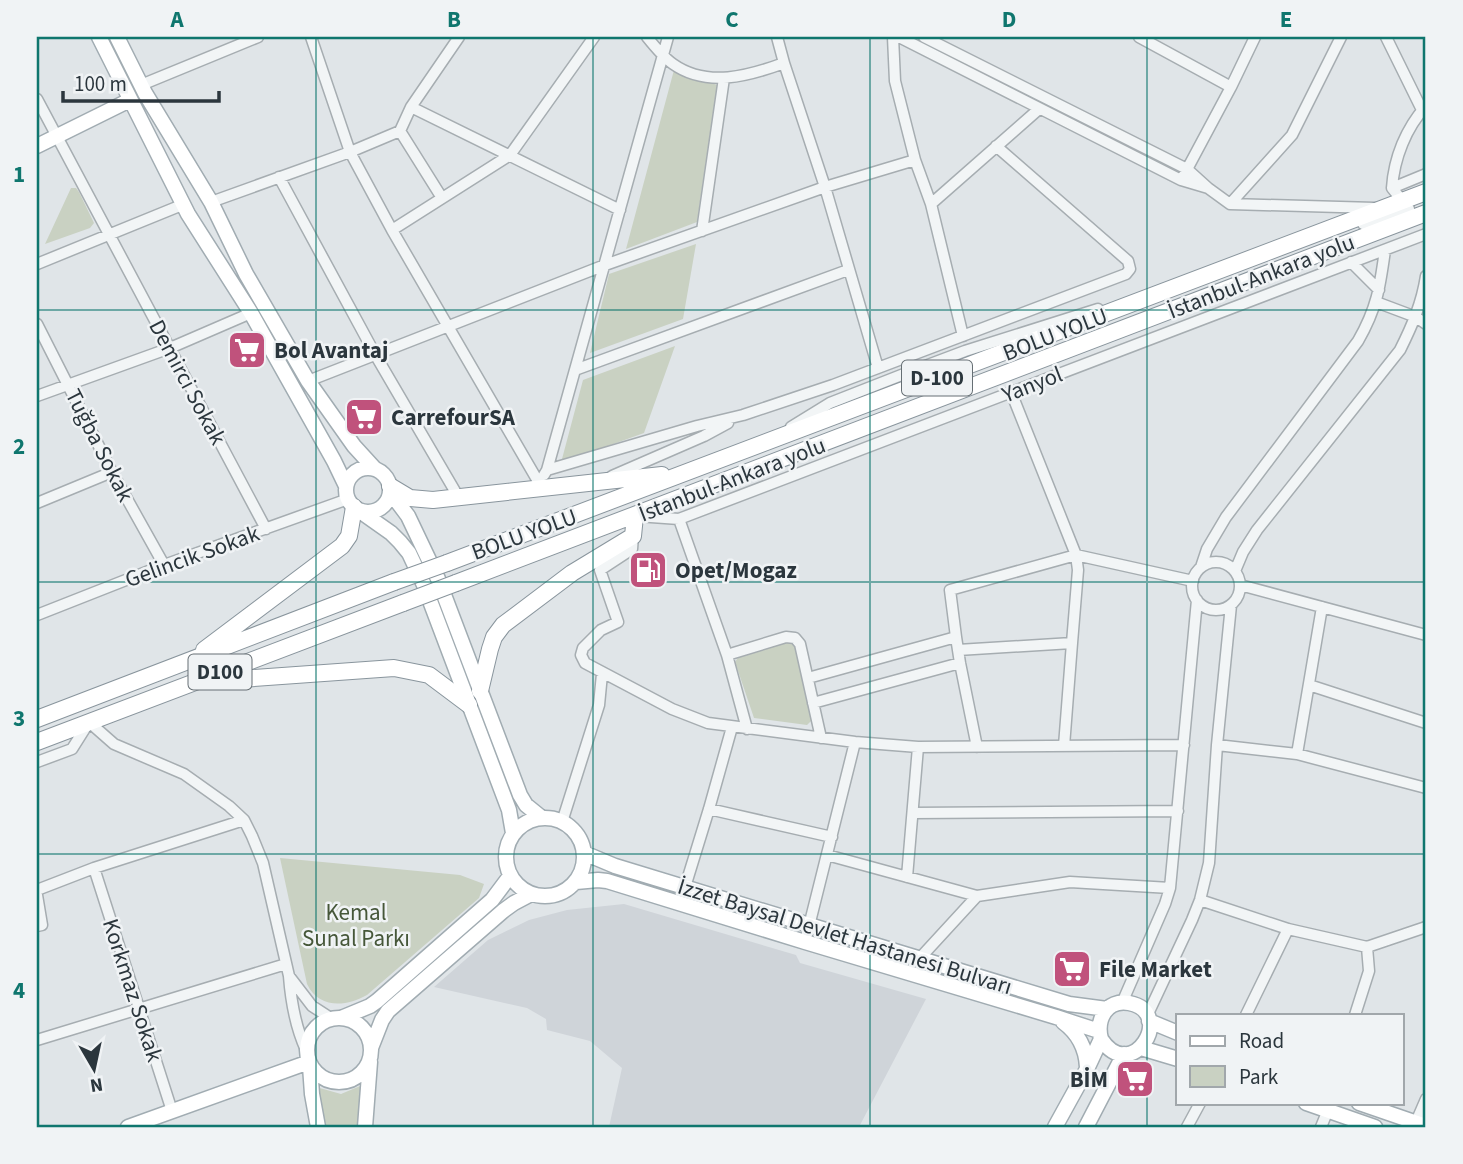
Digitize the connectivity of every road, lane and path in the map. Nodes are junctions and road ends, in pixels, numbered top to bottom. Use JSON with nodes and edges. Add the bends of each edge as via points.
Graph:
{"nodes":[{"id":1,"x":99,"y":37,"type":"edge"},
{"id":2,"x":117,"y":37,"type":"edge"},
{"id":3,"x":258,"y":37,"type":"edge"},
{"id":4,"x":312,"y":37,"type":"edge"},
{"id":5,"x":459,"y":37,"type":"edge"},
{"id":6,"x":594,"y":37,"type":"edge"},
{"id":7,"x":647,"y":37,"type":"edge"},
{"id":8,"x":668,"y":37,"type":"edge"},
{"id":9,"x":777,"y":37,"type":"edge"},
{"id":10,"x":892,"y":37,"type":"edge"},
{"id":11,"x":899,"y":37,"type":"edge"},
{"id":12,"x":924,"y":37,"type":"edge"},
{"id":13,"x":1139,"y":37,"type":"edge"},
{"id":14,"x":1255,"y":37,"type":"edge"},
{"id":15,"x":1341,"y":37,"type":"edge"},
{"id":16,"x":1386,"y":37,"type":"edge"},
{"id":17,"x":662,"y":55,"type":"junction"},
{"id":18,"x":784,"y":63,"type":"junction"},
{"id":19,"x":724,"y":78,"type":"junction"},
{"id":20,"x":141,"y":85,"type":"junction"},
{"id":21,"x":1231,"y":87,"type":"junction"},
{"id":22,"x":37,"y":99,"type":"edge"},
{"id":23,"x":130,"y":100,"type":"junction"},
{"id":24,"x":411,"y":107,"type":"junction"},
{"id":25,"x":1424,"y":108,"type":"edge"},
{"id":26,"x":1039,"y":109,"type":"junction"},
{"id":27,"x":400,"y":131,"type":"junction"},
{"id":28,"x":57,"y":136,"type":"junction"},
{"id":29,"x":37,"y":146,"type":"edge"},
{"id":30,"x":996,"y":146,"type":"junction"},
{"id":31,"x":350,"y":152,"type":"junction"},
{"id":32,"x":510,"y":155,"type":"junction"},
{"id":33,"x":915,"y":160,"type":"junction"},
{"id":34,"x":1187,"y":169,"type":"junction"},
{"id":35,"x":1426,"y":174,"type":"edge"},
{"id":36,"x":279,"y":177,"type":"junction"},
{"id":37,"x":1181,"y":180,"type":"junction"},
{"id":38,"x":825,"y":187,"type":"junction"},
{"id":39,"x":1208,"y":188,"type":"junction"},
{"id":40,"x":1392,"y":188,"type":"junction"},
{"id":41,"x":1426,"y":192,"type":"edge"},
{"id":42,"x":442,"y":198,"type":"junction"},
{"id":43,"x":211,"y":202,"type":"junction"},
{"id":44,"x":931,"y":204,"type":"junction"},
{"id":45,"x":1230,"y":204,"type":"junction"},
{"id":46,"x":184,"y":207,"type":"junction"},
{"id":47,"x":1409,"y":209,"type":"junction"},
{"id":48,"x":620,"y":210,"type":"junction"},
{"id":49,"x":1426,"y":213,"type":"edge"},
{"id":50,"x":392,"y":230,"type":"junction"},
{"id":51,"x":702,"y":231,"type":"junction"},
{"id":52,"x":1426,"y":234,"type":"edge"},
{"id":53,"x":108,"y":235,"type":"junction"},
{"id":54,"x":1385,"y":250,"type":"junction"},
{"id":55,"x":1351,"y":262,"type":"junction"},
{"id":56,"x":37,"y":264,"type":"edge"},
{"id":57,"x":605,"y":265,"type":"junction"},
{"id":58,"x":848,"y":270,"type":"junction"},
{"id":59,"x":1426,"y":276,"type":"edge"},
{"id":60,"x":1379,"y":290,"type":"junction"},
{"id":61,"x":1376,"y":302,"type":"junction"},
{"id":62,"x":251,"y":313,"type":"junction"},
{"id":63,"x":1416,"y":317,"type":"junction"},
{"id":64,"x":37,"y":324,"type":"edge"},
{"id":65,"x":1426,"y":324,"type":"edge"},
{"id":66,"x":449,"y":326,"type":"junction"},
{"id":67,"x":963,"y":336,"type":"junction"},
{"id":68,"x":170,"y":348,"type":"junction"},
{"id":69,"x":376,"y":356,"type":"junction"},
{"id":70,"x":878,"y":368,"type":"junction"},
{"id":71,"x":575,"y":370,"type":"junction"},
{"id":72,"x":904,"y":374,"type":"junction"},
{"id":73,"x":308,"y":381,"type":"junction"},
{"id":74,"x":68,"y":384,"type":"junction"},
{"id":75,"x":833,"y":385,"type":"junction"},
{"id":76,"x":1011,"y":392,"type":"junction"},
{"id":77,"x":37,"y":396,"type":"edge"},
{"id":78,"x":830,"y":403,"type":"junction"},
{"id":79,"x":743,"y":415,"type":"junction"},
{"id":80,"x":763,"y":444,"type":"junction"},
{"id":81,"x":354,"y":446,"type":"junction"},
{"id":82,"x":334,"y":461,"type":"junction"},
{"id":83,"x":375,"y":469,"type":"junction"},
{"id":84,"x":547,"y":470,"type":"junction"},
{"id":85,"x":111,"y":472,"type":"junction"},
{"id":86,"x":689,"y":472,"type":"junction"},
{"id":87,"x":595,"y":484,"type":"junction"},
{"id":88,"x":540,"y":486,"type":"junction"},
{"id":89,"x":390,"y":489,"type":"junction"},
{"id":90,"x":459,"y":498,"type":"junction"},
{"id":91,"x":351,"y":500,"type":"junction"},
{"id":92,"x":37,"y":503,"type":"edge"},
{"id":93,"x":635,"y":516,"type":"junction"},
{"id":94,"x":680,"y":519,"type":"junction"},
{"id":95,"x":266,"y":529,"type":"junction"},
{"id":96,"x":633,"y":536,"type":"junction"},
{"id":97,"x":1076,"y":555,"type":"junction"},
{"id":98,"x":447,"y":563,"type":"joint"},
{"id":99,"x":164,"y":565,"type":"junction"},
{"id":100,"x":1201,"y":567,"type":"junction"},
{"id":101,"x":1235,"y":571,"type":"junction"},
{"id":102,"x":1193,"y":581,"type":"junction"},
{"id":103,"x":456,"y":583,"type":"joint"},
{"id":104,"x":1240,"y":585,"type":"junction"},
{"id":105,"x":1197,"y":600,"type":"junction"},
{"id":106,"x":1231,"y":605,"type":"junction"},
{"id":107,"x":1322,"y":607,"type":"junction"},
{"id":108,"x":37,"y":615,"type":"edge"},
{"id":109,"x":1426,"y":635,"type":"edge"},
{"id":110,"x":956,"y":637,"type":"junction"},
{"id":111,"x":1072,"y":643,"type":"junction"},
{"id":112,"x":958,"y":650,"type":"junction"},
{"id":113,"x":727,"y":655,"type":"junction"},
{"id":114,"x":190,"y":661,"type":"junction"},
{"id":115,"x":960,"y":663,"type":"junction"},
{"id":116,"x":602,"y":674,"type":"junction"},
{"id":117,"x":808,"y":678,"type":"junction"},
{"id":118,"x":192,"y":682,"type":"junction"},
{"id":119,"x":1309,"y":685,"type":"junction"},
{"id":120,"x":480,"y":691,"type":"junction"},
{"id":121,"x":813,"y":703,"type":"junction"},
{"id":122,"x":469,"y":705,"type":"junction"},
{"id":123,"x":69,"y":707,"type":"junction"},
{"id":124,"x":37,"y":710,"type":"edge"},
{"id":125,"x":37,"y":719,"type":"edge"},
{"id":126,"x":89,"y":722,"type":"junction"},
{"id":127,"x":1426,"y":723,"type":"edge"},
{"id":128,"x":732,"y":727,"type":"junction"},
{"id":129,"x":747,"y":729,"type":"junction"},
{"id":130,"x":821,"y":738,"type":"junction"},
{"id":131,"x":37,"y":742,"type":"edge"},
{"id":132,"x":855,"y":742,"type":"junction"},
{"id":133,"x":1184,"y":745,"type":"junction"},
{"id":134,"x":1217,"y":745,"type":"junction"},
{"id":135,"x":1064,"y":746,"type":"junction"},
{"id":136,"x":918,"y":747,"type":"junction"},
{"id":137,"x":977,"y":747,"type":"junction"},
{"id":138,"x":1297,"y":754,"type":"junction"},
{"id":139,"x":37,"y":762,"type":"edge"},
{"id":140,"x":1426,"y":788,"type":"edge"},
{"id":141,"x":709,"y":809,"type":"junction"},
{"id":142,"x":1178,"y":811,"type":"junction"},
{"id":143,"x":913,"y":813,"type":"junction"},
{"id":144,"x":542,"y":818,"type":"junction"},
{"id":145,"x":244,"y":820,"type":"junction"},
{"id":146,"x":562,"y":822,"type":"junction"},
{"id":147,"x":513,"y":833,"type":"junction"},
{"id":148,"x":832,"y":837,"type":"junction"},
{"id":149,"x":584,"y":853,"type":"junction"},
{"id":150,"x":827,"y":855,"type":"junction"},
{"id":151,"x":94,"y":868,"type":"junction"},
{"id":152,"x":510,"y":876,"type":"junction"},
{"id":153,"x":907,"y":877,"type":"junction"},
{"id":154,"x":576,"y":882,"type":"junction"},
{"id":155,"x":685,"y":887,"type":"junction"},
{"id":156,"x":1170,"y":888,"type":"junction"},
{"id":157,"x":37,"y":892,"type":"edge"},
{"id":158,"x":531,"y":894,"type":"junction"},
{"id":159,"x":977,"y":896,"type":"junction"},
{"id":160,"x":1200,"y":900,"type":"junction"},
{"id":161,"x":37,"y":926,"type":"edge"},
{"id":162,"x":809,"y":926,"type":"junction"},
{"id":163,"x":1426,"y":927,"type":"edge"},
{"id":164,"x":1288,"y":929,"type":"junction"},
{"id":165,"x":804,"y":942,"type":"junction"},
{"id":166,"x":1367,"y":947,"type":"junction"},
{"id":167,"x":919,"y":958,"type":"junction"},
{"id":168,"x":288,"y":970,"type":"junction"},
{"id":169,"x":1122,"y":1003,"type":"junction"},
{"id":170,"x":1107,"y":1009,"type":"junction"},
{"id":171,"x":139,"y":1010,"type":"junction"},
{"id":172,"x":1246,"y":1014,"type":"edge"},
{"id":173,"x":1354,"y":1014,"type":"edge"},
{"id":174,"x":1056,"y":1017,"type":"junction"},
{"id":175,"x":337,"y":1018,"type":"junction"},
{"id":176,"x":1148,"y":1018,"type":"junction"},
{"id":177,"x":1176,"y":1032,"type":"edge"},
{"id":178,"x":1100,"y":1035,"type":"junction"},
{"id":179,"x":37,"y":1040,"type":"edge"},
{"id":180,"x":1141,"y":1048,"type":"junction"},
{"id":181,"x":371,"y":1053,"type":"junction"},
{"id":182,"x":1124,"y":1054,"type":"junction"},
{"id":183,"x":1176,"y":1058,"type":"edge"},
{"id":184,"x":308,"y":1060,"type":"junction"},
{"id":185,"x":1087,"y":1069,"type":"junction"},
{"id":186,"x":1426,"y":1099,"type":"edge"},
{"id":187,"x":1199,"y":1104,"type":"edge"},
{"id":188,"x":1309,"y":1104,"type":"edge"},
{"id":189,"x":1362,"y":1104,"type":"edge"},
{"id":190,"x":172,"y":1111,"type":"junction"},
{"id":191,"x":1328,"y":1111,"type":"junction"},
{"id":192,"x":1421,"y":1124,"type":"edge"},
{"id":193,"x":128,"y":1127,"type":"edge"},
{"id":194,"x":318,"y":1127,"type":"edge"},
{"id":195,"x":365,"y":1127,"type":"edge"},
{"id":196,"x":1055,"y":1127,"type":"edge"},
{"id":197,"x":1086,"y":1127,"type":"edge"},
{"id":198,"x":1187,"y":1127,"type":"edge"},
{"id":199,"x":1321,"y":1127,"type":"edge"},
{"id":200,"x":1375,"y":1127,"type":"edge"}],
"edges":[{"from":1,"to":23,"type":"main road"},
{"from":2,"to":20,"type":"main road"},
{"from":3,"to":20,"type":"street"},
{"from":4,"to":31,"type":"street"},
{"from":5,"to":24,"type":"street"},
{"from":6,"to":32,"type":"street"},
{"from":7,"to":17,"type":"street"},
{"from":8,"to":17,"type":"street"},
{"from":9,"to":18,"type":"street"},
{"from":10,"to":33,"type":"street","via":[[895,81]]},
{"from":11,"to":26,"type":"street"},
{"from":12,"to":34,"type":"street"},
{"from":13,"to":21,"type":"street"},
{"from":14,"to":21,"type":"street"},
{"from":15,"to":45,"type":"street","via":[[1292,135]]},
{"from":16,"to":25,"type":"street"},
{"from":17,"to":19,"type":"street","via":[[690,72]]},
{"from":17,"to":48,"type":"street"},
{"from":18,"to":19,"type":"street"},
{"from":18,"to":38,"type":"street"},
{"from":19,"to":51,"type":"street"},
{"from":20,"to":43,"type":"main road"},
{"from":21,"to":34,"type":"street"},
{"from":22,"to":28,"type":"street","name":"Demirci Sokak"},
{"from":23,"to":28,"type":"main road"},
{"from":23,"to":46,"type":"main road"},
{"from":24,"to":27,"type":"street"},
{"from":24,"to":32,"type":"street"},
{"from":25,"to":40,"type":"street","via":[[1396,160]]},
{"from":26,"to":30,"type":"street"},
{"from":26,"to":37,"type":"street"},
{"from":27,"to":31,"type":"street"},
{"from":27,"to":42,"type":"street"},
{"from":28,"to":29,"type":"main road"},
{"from":28,"to":53,"type":"street","name":"Demirci Sokak"},
{"from":30,"to":44,"type":"street"},
{"from":30,"to":67,"type":"street","via":[[1128,261],[1130,269]]},
{"from":31,"to":36,"type":"street"},
{"from":31,"to":50,"type":"street"},
{"from":32,"to":42,"type":"street"},
{"from":32,"to":48,"type":"street"},
{"from":33,"to":38,"type":"street"},
{"from":33,"to":44,"type":"street"},
{"from":34,"to":37,"type":"street"},
{"from":34,"to":39,"type":"street"},
{"from":35,"to":40,"type":"street"},
{"from":36,"to":43,"type":"street"},
{"from":36,"to":69,"type":"street"},
{"from":37,"to":39,"type":"street"},
{"from":38,"to":51,"type":"street"},
{"from":38,"to":58,"type":"street"},
{"from":39,"to":45,"type":"street"},
{"from":40,"to":47,"type":"street"},
{"from":41,"to":80,"type":"highway","name":"BOLU YOLU","number":"D-100"},
{"from":42,"to":50,"type":"street"},
{"from":43,"to":73,"type":"main road","via":[[246,274]]},
{"from":44,"to":67,"type":"street"},
{"from":45,"to":47,"type":"street"},
{"from":46,"to":53,"type":"street"},
{"from":46,"to":62,"type":"main road"},
{"from":47,"to":72,"type":"street"},
{"from":48,"to":57,"type":"street"},
{"from":49,"to":93,"type":"highway","name":"İstanbul-Ankara yolu","number":"D-100"},
{"from":50,"to":66,"type":"street"},
{"from":51,"to":57,"type":"street"},
{"from":52,"to":54,"type":"street","name":"Yanyol"},
{"from":53,"to":56,"type":"street"},
{"from":53,"to":68,"type":"street","name":"Demirci Sokak"},
{"from":54,"to":55,"type":"street","name":"Yanyol"},
{"from":54,"to":60,"type":"street"},
{"from":55,"to":60,"type":"street"},
{"from":55,"to":76,"type":"street","name":"Yanyol"},
{"from":57,"to":66,"type":"street"},
{"from":57,"to":71,"type":"street"},
{"from":58,"to":70,"type":"street"},
{"from":58,"to":71,"type":"street"},
{"from":59,"to":63,"type":"street"},
{"from":60,"to":61,"type":"street"},
{"from":61,"to":63,"type":"street"},
{"from":61,"to":100,"type":"street","via":[[1358,341],[1226,517]]},
{"from":62,"to":68,"type":"street"},
{"from":62,"to":82,"type":"main road"},
{"from":63,"to":65,"type":"street"},
{"from":63,"to":101,"type":"street","via":[[1400,350],[1257,530]]},
{"from":64,"to":74,"type":"street","name":"Tuğba Sokak"},
{"from":66,"to":69,"type":"street"},
{"from":66,"to":88,"type":"street"},
{"from":67,"to":70,"type":"street"},
{"from":68,"to":74,"type":"street"},
{"from":68,"to":95,"type":"street","name":"Demirci Sokak"},
{"from":69,"to":73,"type":"street"},
{"from":69,"to":90,"type":"street"},
{"from":70,"to":72,"type":"street"},
{"from":70,"to":75,"type":"street"},
{"from":71,"to":84,"type":"street"},
{"from":72,"to":78,"type":"street"},
{"from":73,"to":81,"type":"main road"},
{"from":74,"to":77,"type":"street"},
{"from":74,"to":85,"type":"street","name":"Tuğba Sokak"},
{"from":75,"to":78,"type":"street"},
{"from":75,"to":79,"type":"street"},
{"from":76,"to":94,"type":"street","name":"Yanyol"},
{"from":76,"to":97,"type":"street"},
{"from":78,"to":80,"type":"street"},
{"from":79,"to":84,"type":"street"},
{"from":79,"to":87,"type":"street"},
{"from":80,"to":86,"type":"highway","name":"BOLU YOLU","number":"D-100"},
{"from":81,"to":82,"type":"main road","via":[[344,458]]},
{"from":81,"to":83,"type":"main road"},
{"from":82,"to":91,"type":"main road"},
{"from":83,"to":89,"type":"main road","via":[[387,477]]},
{"from":83,"to":91,"type":"main road","via":[[366,468],[350,477]]},
{"from":84,"to":88,"type":"street"},
{"from":85,"to":92,"type":"street"},
{"from":85,"to":99,"type":"street","name":"Tuğba Sokak"},
{"from":86,"to":87,"type":"highway"},
{"from":86,"to":98,"type":"highway","name":"BOLU YOLU","number":"D-100"},
{"from":87,"to":88,"type":"highway"},
{"from":88,"to":90,"type":"highway"},
{"from":89,"to":90,"type":"highway","via":[[416,499]]},
{"from":89,"to":91,"type":"main road","via":[[386,502],[368,512]]},
{"from":89,"to":120,"type":"main road","via":[[438,579]]},
{"from":91,"to":95,"type":"street","name":"Gelincik Sokak"},
{"from":91,"to":114,"type":"highway","via":[[349,536],[342,546]]},
{"from":91,"to":122,"type":"main road","via":[[409,553]]},
{"from":93,"to":94,"type":"street","name":"Yanyol"},
{"from":93,"to":96,"type":"highway"},
{"from":93,"to":103,"type":"highway","name":"İstanbul-Ankara yolu","number":"D-100"},
{"from":94,"to":113,"type":"street"},
{"from":95,"to":99,"type":"street","name":"Gelincik Sokak"},
{"from":96,"to":116,"type":"street","via":[[632,549],[600,570],[618,622],[590,639],[581,655]]},
{"from":96,"to":120,"type":"highway","via":[[572,573],[503,625],[494,637]]},
{"from":97,"to":102,"type":"street"},
{"from":97,"to":110,"type":"street","via":[[950,590]]},
{"from":97,"to":111,"type":"street"},
{"from":98,"to":114,"type":"highway","number":"D100","bridge":true},
{"from":99,"to":108,"type":"street","name":"Gelincik Sokak"},
{"from":100,"to":101,"type":"street","via":[[1220,563]]},
{"from":100,"to":102,"type":"street"},
{"from":101,"to":104,"type":"street"},
{"from":102,"to":105,"type":"street"},
{"from":103,"to":118,"type":"highway","name":"İstanbul-Ankara yolu","number":"D100","bridge":true},
{"from":104,"to":106,"type":"street"},
{"from":104,"to":107,"type":"street"},
{"from":105,"to":106,"type":"street","via":[[1215,610]]},
{"from":105,"to":133,"type":"street"},
{"from":106,"to":134,"type":"street"},
{"from":107,"to":109,"type":"street"},
{"from":107,"to":119,"type":"street"},
{"from":110,"to":112,"type":"street"},
{"from":110,"to":117,"type":"street"},
{"from":111,"to":112,"type":"street"},
{"from":111,"to":135,"type":"street"},
{"from":112,"to":115,"type":"street"},
{"from":113,"to":117,"type":"street","via":[[795,638]]},
{"from":113,"to":129,"type":"street"},
{"from":114,"to":123,"type":"highway","number":"D100"},
{"from":115,"to":121,"type":"street"},
{"from":115,"to":137,"type":"street"},
{"from":116,"to":128,"type":"street","via":[[672,709]]},
{"from":116,"to":146,"type":"street","via":[[599,705]]},
{"from":117,"to":121,"type":"street"},
{"from":118,"to":122,"type":"highway","via":[[394,668],[429,675]]},
{"from":118,"to":126,"type":"highway","name":"İstanbul-Ankara yolu","number":"D100"},
{"from":119,"to":127,"type":"street"},
{"from":119,"to":138,"type":"street"},
{"from":120,"to":144,"type":"main road","via":[[522,799]]},
{"from":121,"to":130,"type":"street"},
{"from":122,"to":147,"type":"main road","via":[[509,810]]},
{"from":123,"to":124,"type":"street"},
{"from":123,"to":125,"type":"highway","number":"D100"},
{"from":126,"to":131,"type":"highway","name":"İstanbul-Ankara yolu","number":"D100"},
{"from":126,"to":139,"type":"street","via":[[72,749]]},
{"from":126,"to":145,"type":"street","via":[[114,744],[184,774]]},
{"from":128,"to":129,"type":"street"},
{"from":128,"to":141,"type":"street"},
{"from":129,"to":130,"type":"street"},
{"from":130,"to":132,"type":"street"},
{"from":132,"to":136,"type":"street"},
{"from":132,"to":148,"type":"street"},
{"from":133,"to":135,"type":"street"},
{"from":133,"to":142,"type":"street"},
{"from":134,"to":138,"type":"street"},
{"from":134,"to":160,"type":"street","via":[[1209,863]]},
{"from":135,"to":137,"type":"street"},
{"from":136,"to":137,"type":"street"},
{"from":136,"to":143,"type":"street"},
{"from":138,"to":140,"type":"street"},
{"from":141,"to":148,"type":"street"},
{"from":141,"to":155,"type":"street"},
{"from":142,"to":143,"type":"street"},
{"from":142,"to":156,"type":"street"},
{"from":143,"to":153,"type":"street"},
{"from":144,"to":146,"type":"main road"},
{"from":144,"to":147,"type":"main road","via":[[526,822]]},
{"from":145,"to":151,"type":"street"},
{"from":145,"to":168,"type":"street","via":[[263,863]]},
{"from":146,"to":149,"type":"main road","via":[[575,831]]},
{"from":147,"to":152,"type":"main road","via":[[505,859]]},
{"from":148,"to":150,"type":"street"},
{"from":149,"to":154,"type":"main road"},
{"from":149,"to":155,"type":"main road","name":"İzzet Baysal Devlet Hastanesi Bulvarı"},
{"from":150,"to":153,"type":"street"},
{"from":150,"to":162,"type":"street"},
{"from":151,"to":157,"type":"street"},
{"from":151,"to":171,"type":"street","name":"Korkmaz Sokak"},
{"from":152,"to":158,"type":"main road"},
{"from":152,"to":175,"type":"main road","via":[[492,900],[377,1001]]},
{"from":153,"to":159,"type":"street"},
{"from":154,"to":158,"type":"main road","via":[[554,896]]},
{"from":154,"to":165,"type":"main road","name":"İzzet Baysal Devlet Hastanesi Bulvarı","via":[[607,881]]},
{"from":155,"to":162,"type":"main road","name":"İzzet Baysal Devlet Hastanesi Bulvarı"},
{"from":156,"to":159,"type":"street","via":[[1070,882]]},
{"from":156,"to":169,"type":"street"},
{"from":157,"to":161,"type":"street","via":[[42,925]]},
{"from":158,"to":181,"type":"main road","via":[[503,911],[388,1011]]},
{"from":159,"to":167,"type":"street"},
{"from":160,"to":164,"type":"street"},
{"from":160,"to":176,"type":"street"},
{"from":162,"to":165,"type":"street"},
{"from":162,"to":167,"type":"main road","name":"İzzet Baysal Devlet Hastanesi Bulvarı"},
{"from":163,"to":166,"type":"street"},
{"from":164,"to":166,"type":"street"},
{"from":164,"to":172,"type":"street"},
{"from":165,"to":174,"type":"main road","name":"İzzet Baysal Devlet Hastanesi Bulvarı"},
{"from":166,"to":173,"type":"street","via":[[1369,971]]},
{"from":167,"to":170,"type":"main road","name":"İzzet Baysal Devlet Hastanesi Bulvarı","via":[[1069,1004]]},
{"from":168,"to":171,"type":"street"},
{"from":168,"to":175,"type":"street","via":[[312,1006]]},
{"from":168,"to":184,"type":"street","via":[[297,1031]]},
{"from":169,"to":170,"type":"main road"},
{"from":169,"to":176,"type":"main road","via":[[1138,1007]]},
{"from":170,"to":178,"type":"main road","via":[[1099,1023]]},
{"from":171,"to":179,"type":"street"},
{"from":171,"to":190,"type":"street","name":"Korkmaz Sokak"},
{"from":174,"to":178,"type":"main road","name":"İzzet Baysal Devlet Hastanesi Bulvarı"},
{"from":174,"to":185,"type":"main road","via":[[1078,1036]]},
{"from":175,"to":181,"type":"main road","via":[[359,1024],[369,1039]]},
{"from":175,"to":184,"type":"main road","via":[[313,1031],[307,1043]]},
{"from":176,"to":177,"type":"main road"},
{"from":176,"to":180,"type":"main road","via":[[1149,1034]]},
{"from":178,"to":182,"type":"main road","via":[[1105,1046]]},
{"from":178,"to":185,"type":"main road"},
{"from":180,"to":182,"type":"main road"},
{"from":180,"to":183,"type":"main road"},
{"from":181,"to":184,"type":"main road","via":[[362,1073],[346,1082],[323,1079]]},
{"from":181,"to":195,"type":"main road"},
{"from":182,"to":197,"type":"main road"},
{"from":184,"to":190,"type":"main road"},
{"from":184,"to":194,"type":"main road"},
{"from":185,"to":196,"type":"main road"},
{"from":186,"to":192,"type":"street"},
{"from":187,"to":198,"type":"street"},
{"from":188,"to":191,"type":"main road"},
{"from":189,"to":192,"type":"main road"},
{"from":190,"to":193,"type":"main road"},
{"from":191,"to":199,"type":"street"},
{"from":191,"to":200,"type":"main road"}]}
